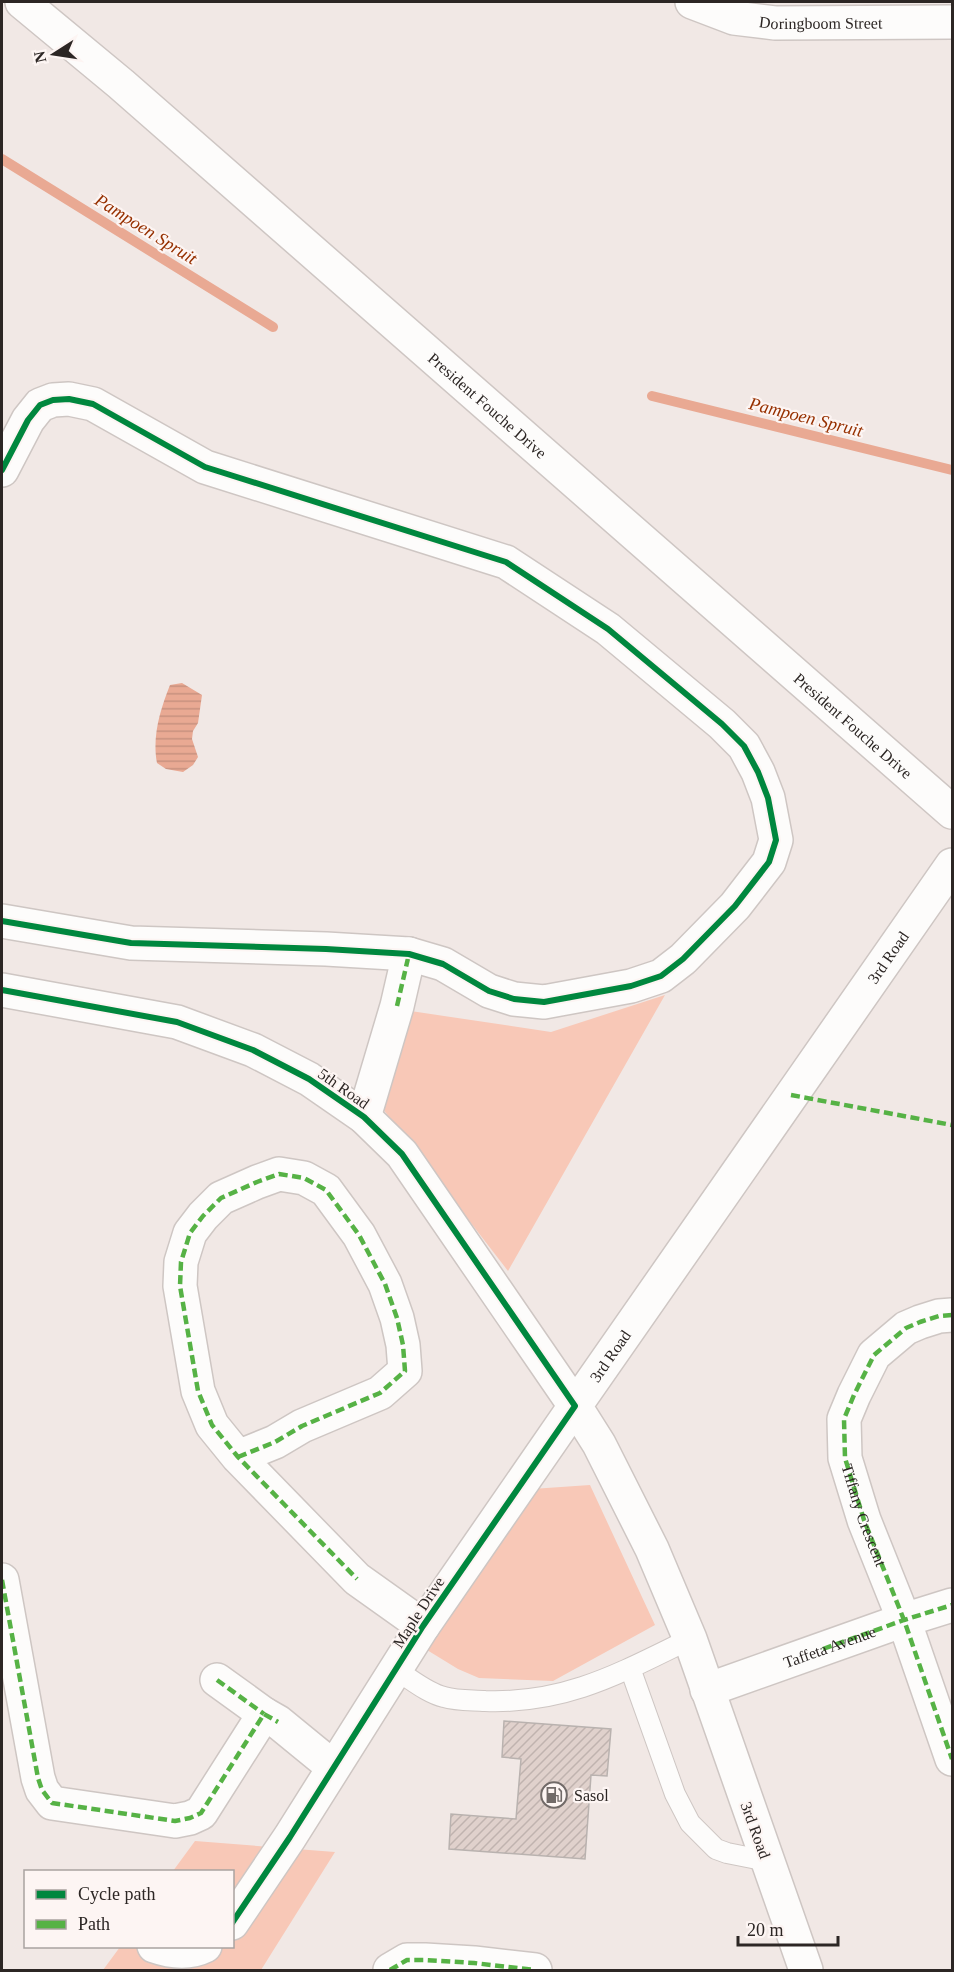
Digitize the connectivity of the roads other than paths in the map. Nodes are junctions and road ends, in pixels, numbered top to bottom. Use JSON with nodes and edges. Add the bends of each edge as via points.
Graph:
{"nodes":[{"id":1,"x":22,"y":2,"type":"edge"},
{"id":2,"x":692,"y":2,"type":"edge"},
{"id":3,"x":952,"y":22,"type":"edge"},
{"id":4,"x":2,"y":470,"type":"edge"},
{"id":5,"x":952,"y":812,"type":"edge"},
{"id":6,"x":952,"y":865,"type":"edge"},
{"id":7,"x":2,"y":921,"type":"edge"},
{"id":8,"x":409,"y":954,"type":"junction"},
{"id":9,"x":2,"y":990,"type":"edge"},
{"id":10,"x":364,"y":1117,"type":"junction"},
{"id":11,"x":952,"y":1315,"type":"edge"},
{"id":12,"x":575,"y":1406,"type":"junction"},
{"id":13,"x":238,"y":1457,"type":"junction"},
{"id":14,"x":2,"y":1581,"type":"edge"},
{"id":15,"x":952,"y":1605,"type":"edge"},
{"id":16,"x":904,"y":1620,"type":"junction"},
{"id":17,"x":423,"y":1626,"type":"junction"},
{"id":18,"x":690,"y":1639,"type":"junction"},
{"id":19,"x":630,"y":1668,"type":"junction"},
{"id":20,"x":396,"y":1670,"type":"junction"},
{"id":21,"x":217,"y":1680,"type":"dead end"},
{"id":22,"x":707,"y":1690,"type":"junction"},
{"id":23,"x":264,"y":1714,"type":"junction"},
{"id":24,"x":952,"y":1759,"type":"edge"},
{"id":25,"x":333,"y":1767,"type":"junction"},
{"id":26,"x":767,"y":1861,"type":"junction"},
{"id":27,"x":234,"y":1920,"type":"edge"},
{"id":28,"x":159,"y":1948,"type":"edge"},
{"id":29,"x":202,"y":1948,"type":"edge"},
{"id":30,"x":475,"y":1967,"type":"edge"},
{"id":31,"x":390,"y":1971,"type":"edge"},
{"id":32,"x":535,"y":1971,"type":"edge"},
{"id":33,"x":806,"y":1971,"type":"edge"}],
"edges":[{"from":1,"to":5,"type":"street","name":"President Fouche Drive","via":[[121,84]]},
{"from":2,"to":3,"type":"street","name":"Doringboom Street","via":[[734,18],[775,23]]},
{"from":4,"to":8,"type":"street","via":[[40,405],[69,399],[93,404],[205,466],[506,562],[608,629],[744,746],[768,798],[776,840],[769,862],[735,906],[683,959],[660,976],[631,986],[544,1002],[489,991],[443,964]]},
{"from":6,"to":12,"type":"street","name":"3rd Road"},
{"from":7,"to":8,"type":"street","via":[[131,943]]},
{"from":8,"to":10,"type":"street"},
{"from":9,"to":10,"type":"street","name":"5th Road","via":[[177,1022],[253,1050],[309,1078]]},
{"from":10,"to":12,"type":"street","name":"5th Road","via":[[402,1154]]},
{"from":11,"to":16,"type":"street","name":"Tiffany Crescent","via":[[906,1328],[874,1355],[844,1419],[845,1458]]},
{"from":12,"to":17,"type":"street","name":"Maple Drive"},
{"from":12,"to":18,"type":"street","name":"3rd Road","via":[[599,1444],[652,1549]]},
{"from":13,"to":13,"type":"street","via":[[212,1425],[198,1391],[180,1286],[181,1262],[190,1233],[221,1198],[279,1174],[304,1178],[326,1190],[359,1235],[385,1284],[397,1318],[405,1371],[380,1393]]},
{"from":13,"to":17,"type":"street","via":[[357,1579]]},
{"from":14,"to":23,"type":"street","via":[[38,1778],[52,1803],[175,1821],[190,1818],[201,1813]]},
{"from":15,"to":16,"type":"street","name":"Taffeta Avenue"},
{"from":16,"to":22,"type":"street","name":"Taffeta Avenue"},
{"from":16,"to":24,"type":"street","name":"Tiffany Crescent"},
{"from":17,"to":20,"type":"street","name":"Maple Drive"},
{"from":18,"to":19,"type":"lane"},
{"from":18,"to":22,"type":"street","name":"3rd Road"},
{"from":19,"to":20,"type":"lane","via":[[572,1691],[506,1701],[444,1697]]},
{"from":19,"to":26,"type":"lane","via":[[675,1794],[690,1823],[716,1849]]},
{"from":20,"to":25,"type":"street","name":"Maple Drive"},
{"from":21,"to":23,"type":"street"},
{"from":22,"to":26,"type":"street","name":"3rd Road"},
{"from":23,"to":25,"type":"street"},
{"from":25,"to":27,"type":"street","name":"Maple Drive"},
{"from":26,"to":33,"type":"street","name":"3rd Road"},
{"from":28,"to":29,"type":"street","via":[[180,1952]]},
{"from":30,"to":31,"type":"street","via":[[407,1960]]},
{"from":30,"to":32,"type":"street"}]}
